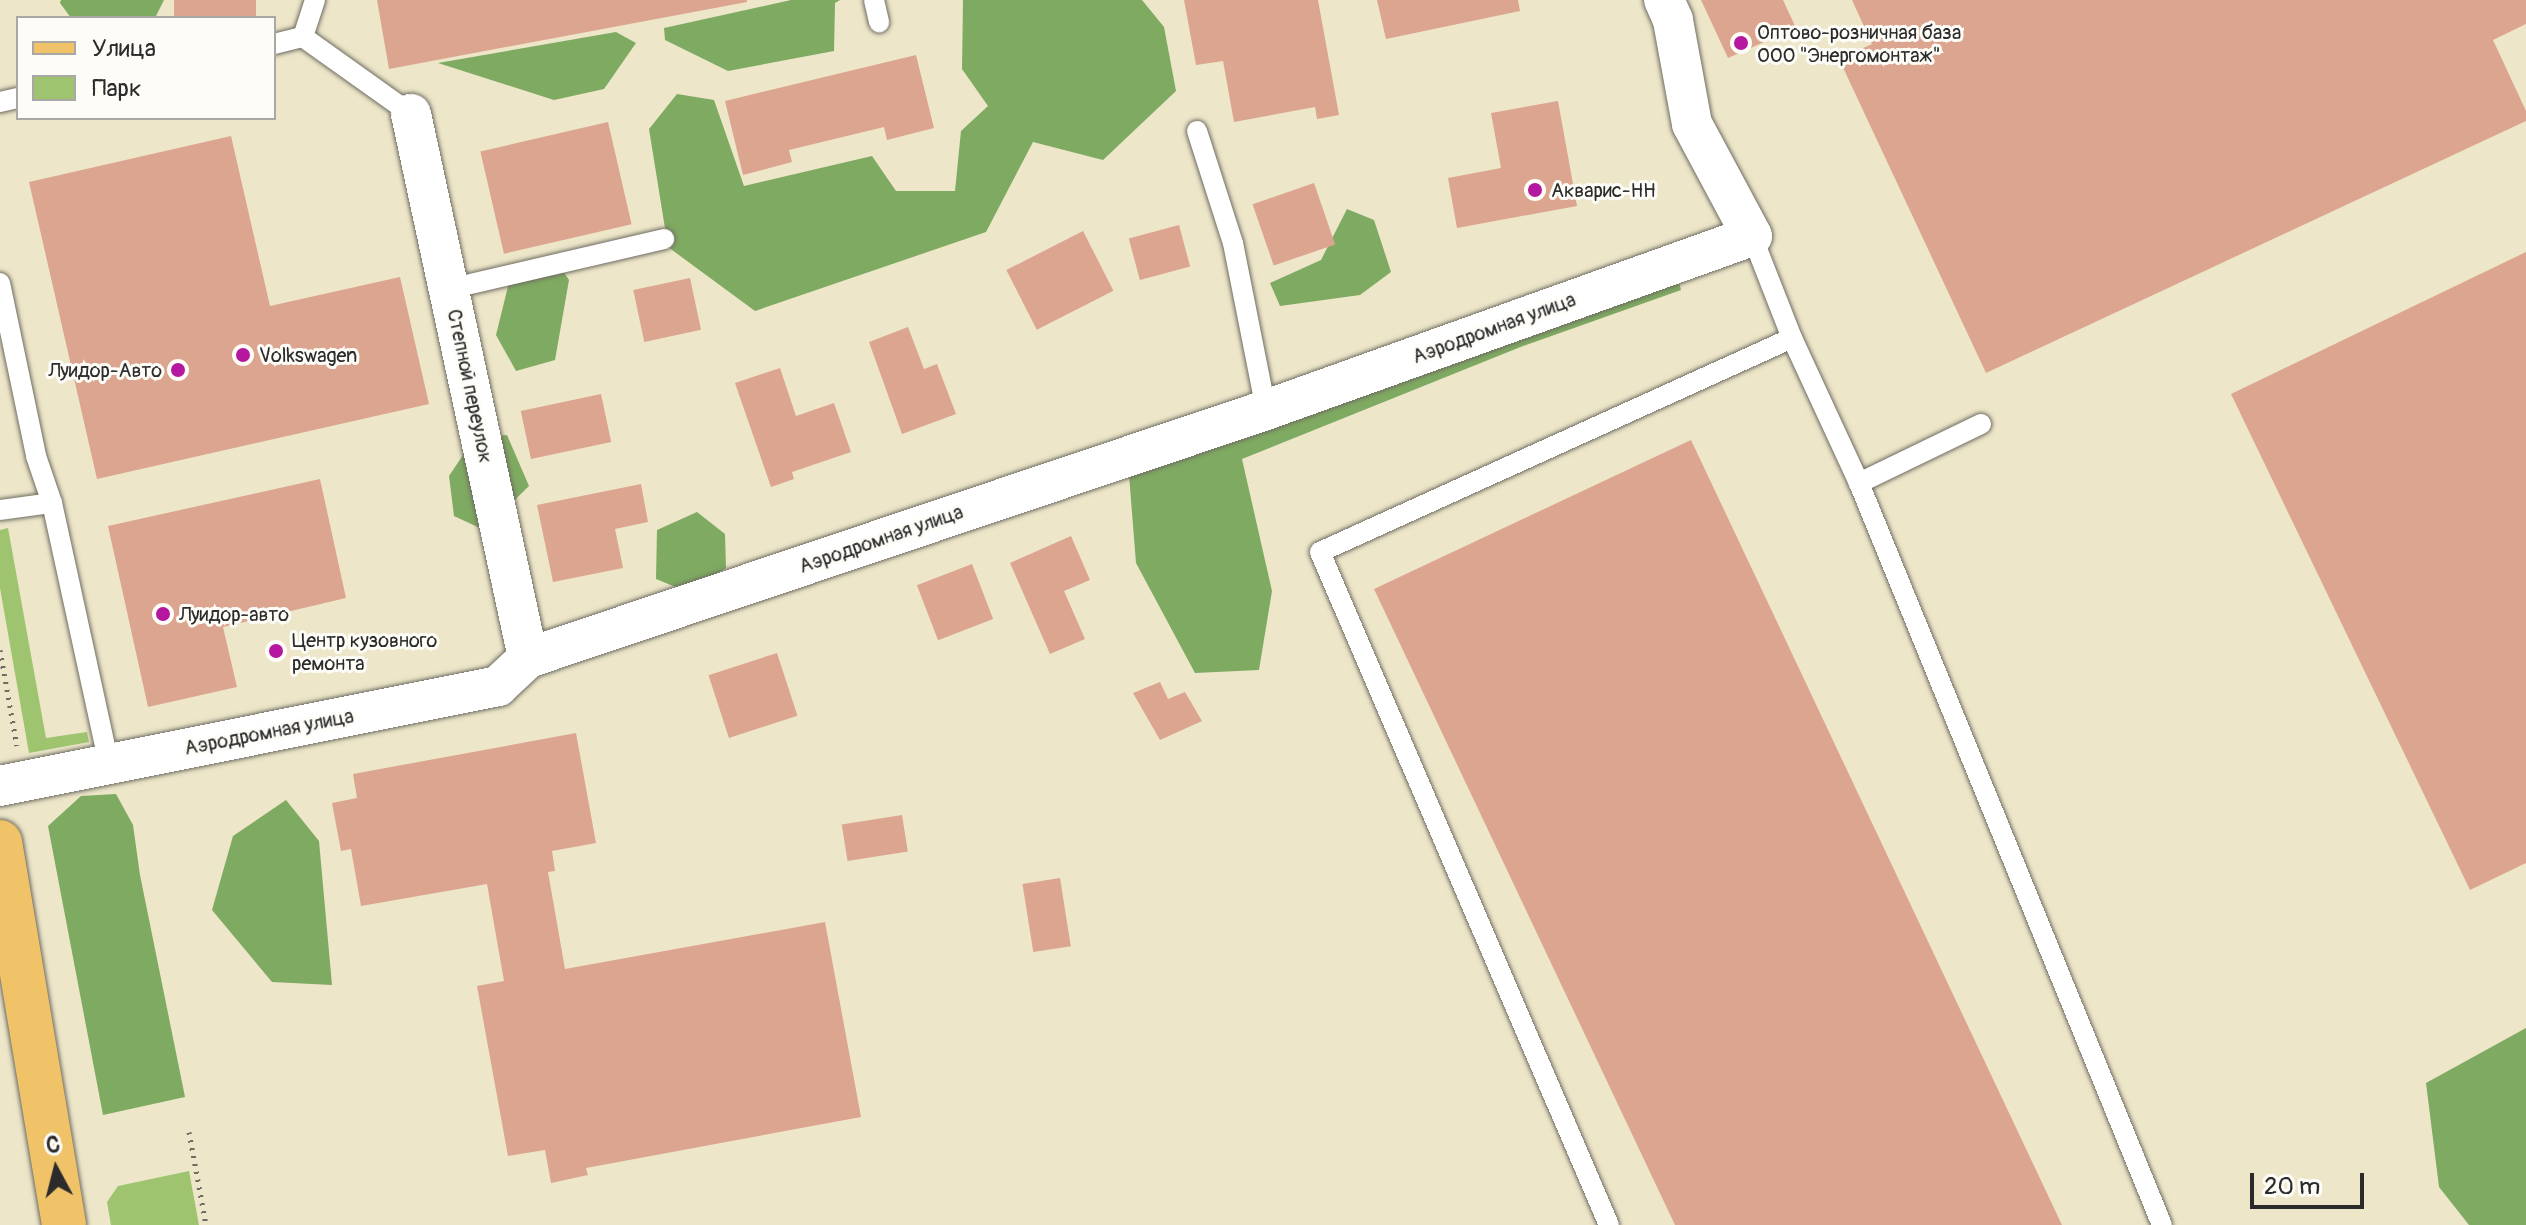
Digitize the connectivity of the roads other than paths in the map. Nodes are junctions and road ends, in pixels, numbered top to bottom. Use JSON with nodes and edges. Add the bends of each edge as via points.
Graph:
{"nodes":[{"id":1,"x":315,"y":0,"type":"edge"},
{"id":2,"x":874,"y":0,"type":"edge"},
{"id":3,"x":1664,"y":0,"type":"edge"},
{"id":4,"x":879,"y":22,"type":"dead end"},
{"id":5,"x":303,"y":37,"type":"junction"},
{"id":6,"x":276,"y":44,"type":"edge"},
{"id":7,"x":411,"y":114,"type":"joint"},
{"id":8,"x":1197,"y":131,"type":"dead end"},
{"id":9,"x":1752,"y":236,"type":"junction"},
{"id":10,"x":664,"y":239,"type":"dead end"},
{"id":11,"x":0,"y":283,"type":"edge"},
{"id":12,"x":449,"y":289,"type":"junction"},
{"id":13,"x":1792,"y":338,"type":"junction"},
{"id":14,"x":1266,"y":410,"type":"junction"},
{"id":15,"x":1981,"y":424,"type":"dead end"},
{"id":16,"x":1859,"y":483,"type":"junction"},
{"id":17,"x":52,"y":503,"type":"junction"},
{"id":18,"x":0,"y":510,"type":"edge"},
{"id":19,"x":528,"y":658,"type":"junction"},
{"id":20,"x":109,"y":764,"type":"junction"},
{"id":21,"x":11,"y":784,"type":"edge"},
{"id":22,"x":0,"y":842,"type":"edge"},
{"id":23,"x":64,"y":1225,"type":"edge"},
{"id":24,"x":1609,"y":1225,"type":"edge"},
{"id":25,"x":2162,"y":1225,"type":"edge"}],
"edges":[{"from":1,"to":5,"type":"lane"},
{"from":2,"to":4,"type":"lane"},
{"from":3,"to":9,"type":"street","via":[[1673,20],[1692,124]]},
{"from":5,"to":6,"type":"lane"},
{"from":5,"to":7,"type":"lane"},
{"from":7,"to":12,"type":"street","name":"Степной переулок"},
{"from":8,"to":14,"type":"lane","via":[[1233,243]]},
{"from":9,"to":13,"type":"lane"},
{"from":9,"to":14,"type":"street","name":"Аэродромная улица"},
{"from":10,"to":12,"type":"lane"},
{"from":11,"to":17,"type":"lane","via":[[36,456]]},
{"from":12,"to":19,"type":"street","name":"Степной переулок"},
{"from":13,"to":16,"type":"lane"},
{"from":13,"to":24,"type":"lane","via":[[1320,552]]},
{"from":14,"to":19,"type":"street","name":"Аэродромная улица"},
{"from":15,"to":16,"type":"lane"},
{"from":16,"to":25,"type":"lane"},
{"from":17,"to":18,"type":"lane"},
{"from":17,"to":20,"type":"lane"},
{"from":19,"to":20,"type":"street","name":"Аэродромная улица","via":[[498,686]]},
{"from":20,"to":21,"type":"street","name":"Аэродромная улица"},
{"from":22,"to":23,"type":"main road"}]}
